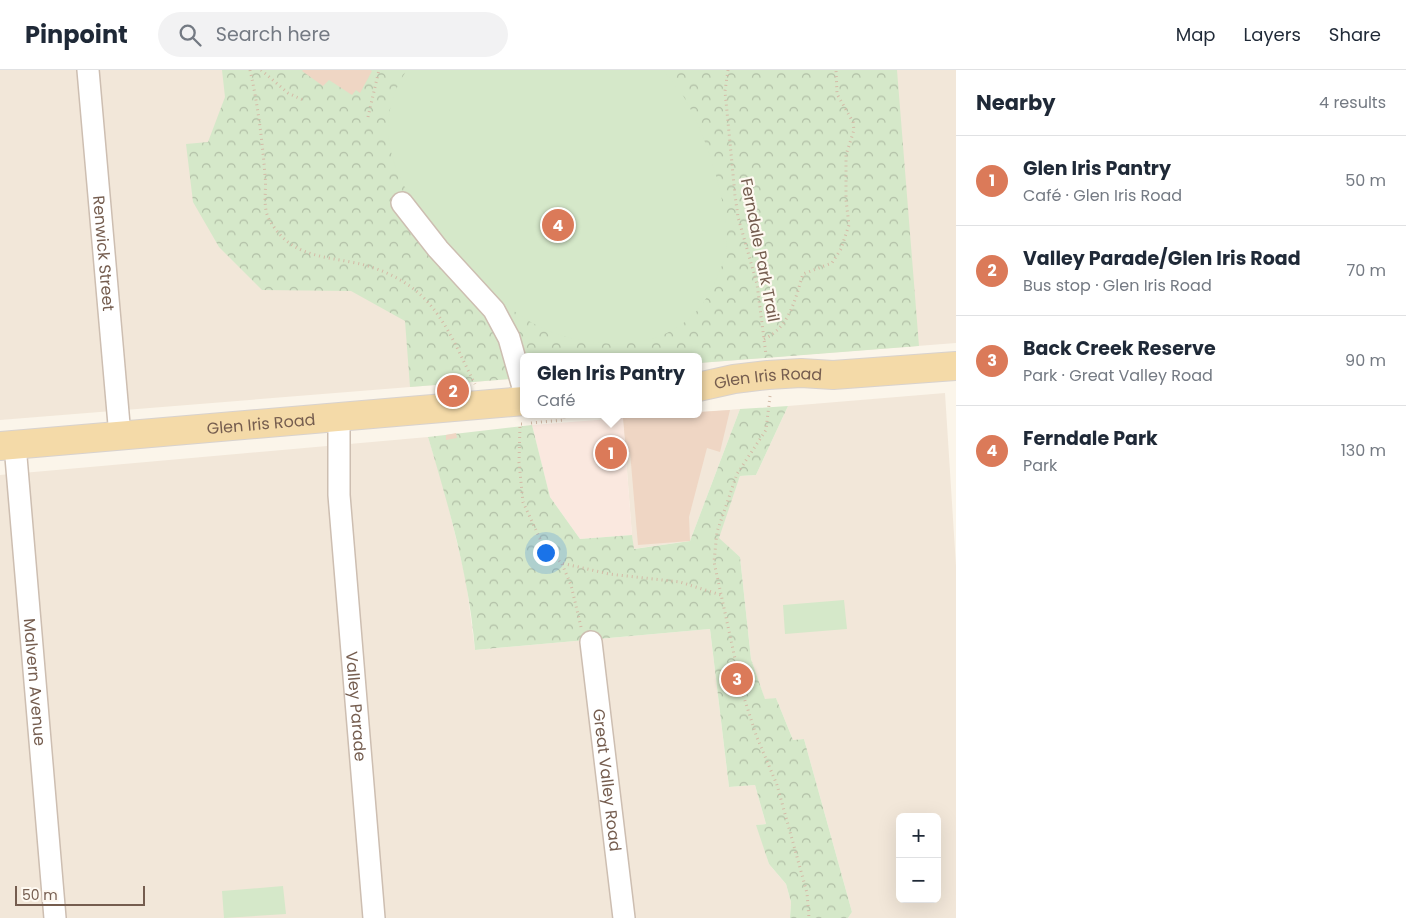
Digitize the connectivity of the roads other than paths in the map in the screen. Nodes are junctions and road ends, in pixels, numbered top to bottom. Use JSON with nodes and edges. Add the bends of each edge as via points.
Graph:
{"nodes":[{"id":1,"x":88,"y":70,"type":"edge"},
{"id":2,"x":402,"y":203,"type":"dead end"},
{"id":3,"x":955,"y":372,"type":"edge"},
{"id":4,"x":520,"y":378,"type":"edge"},
{"id":5,"x":702,"y":386,"type":"edge"},
{"id":6,"x":520,"y":413,"type":"edge"},
{"id":7,"x":331,"y":418,"type":"junction"},
{"id":8,"x":120,"y":436,"type":"junction"},
{"id":9,"x":8,"y":446,"type":"edge"},
{"id":10,"x":591,"y":642,"type":"road end"},
{"id":11,"x":55,"y":918,"type":"edge"},
{"id":12,"x":374,"y":918,"type":"edge"},
{"id":13,"x":624,"y":918,"type":"edge"}],
"edges":[{"from":1,"to":8,"type":"street","name":"Renwick Street"},
{"from":2,"to":4,"type":"street","via":[[438,249],[494,310],[508,338]]},
{"from":3,"to":5,"type":"main road","name":"Glen Iris Road","via":[[801,373],[769,382],[734,379]]},
{"from":6,"to":7,"type":"main road","name":"Glen Iris Road"},
{"from":7,"to":8,"type":"main road","name":"Glen Iris Road"},
{"from":7,"to":12,"type":"street","name":"Valley Parade"},
{"from":8,"to":9,"type":"main road","name":"Glen Iris Road"},
{"from":9,"to":11,"type":"street","name":"Malvern Avenue"},
{"from":10,"to":13,"type":"street","name":"Great Valley Road"}]}
